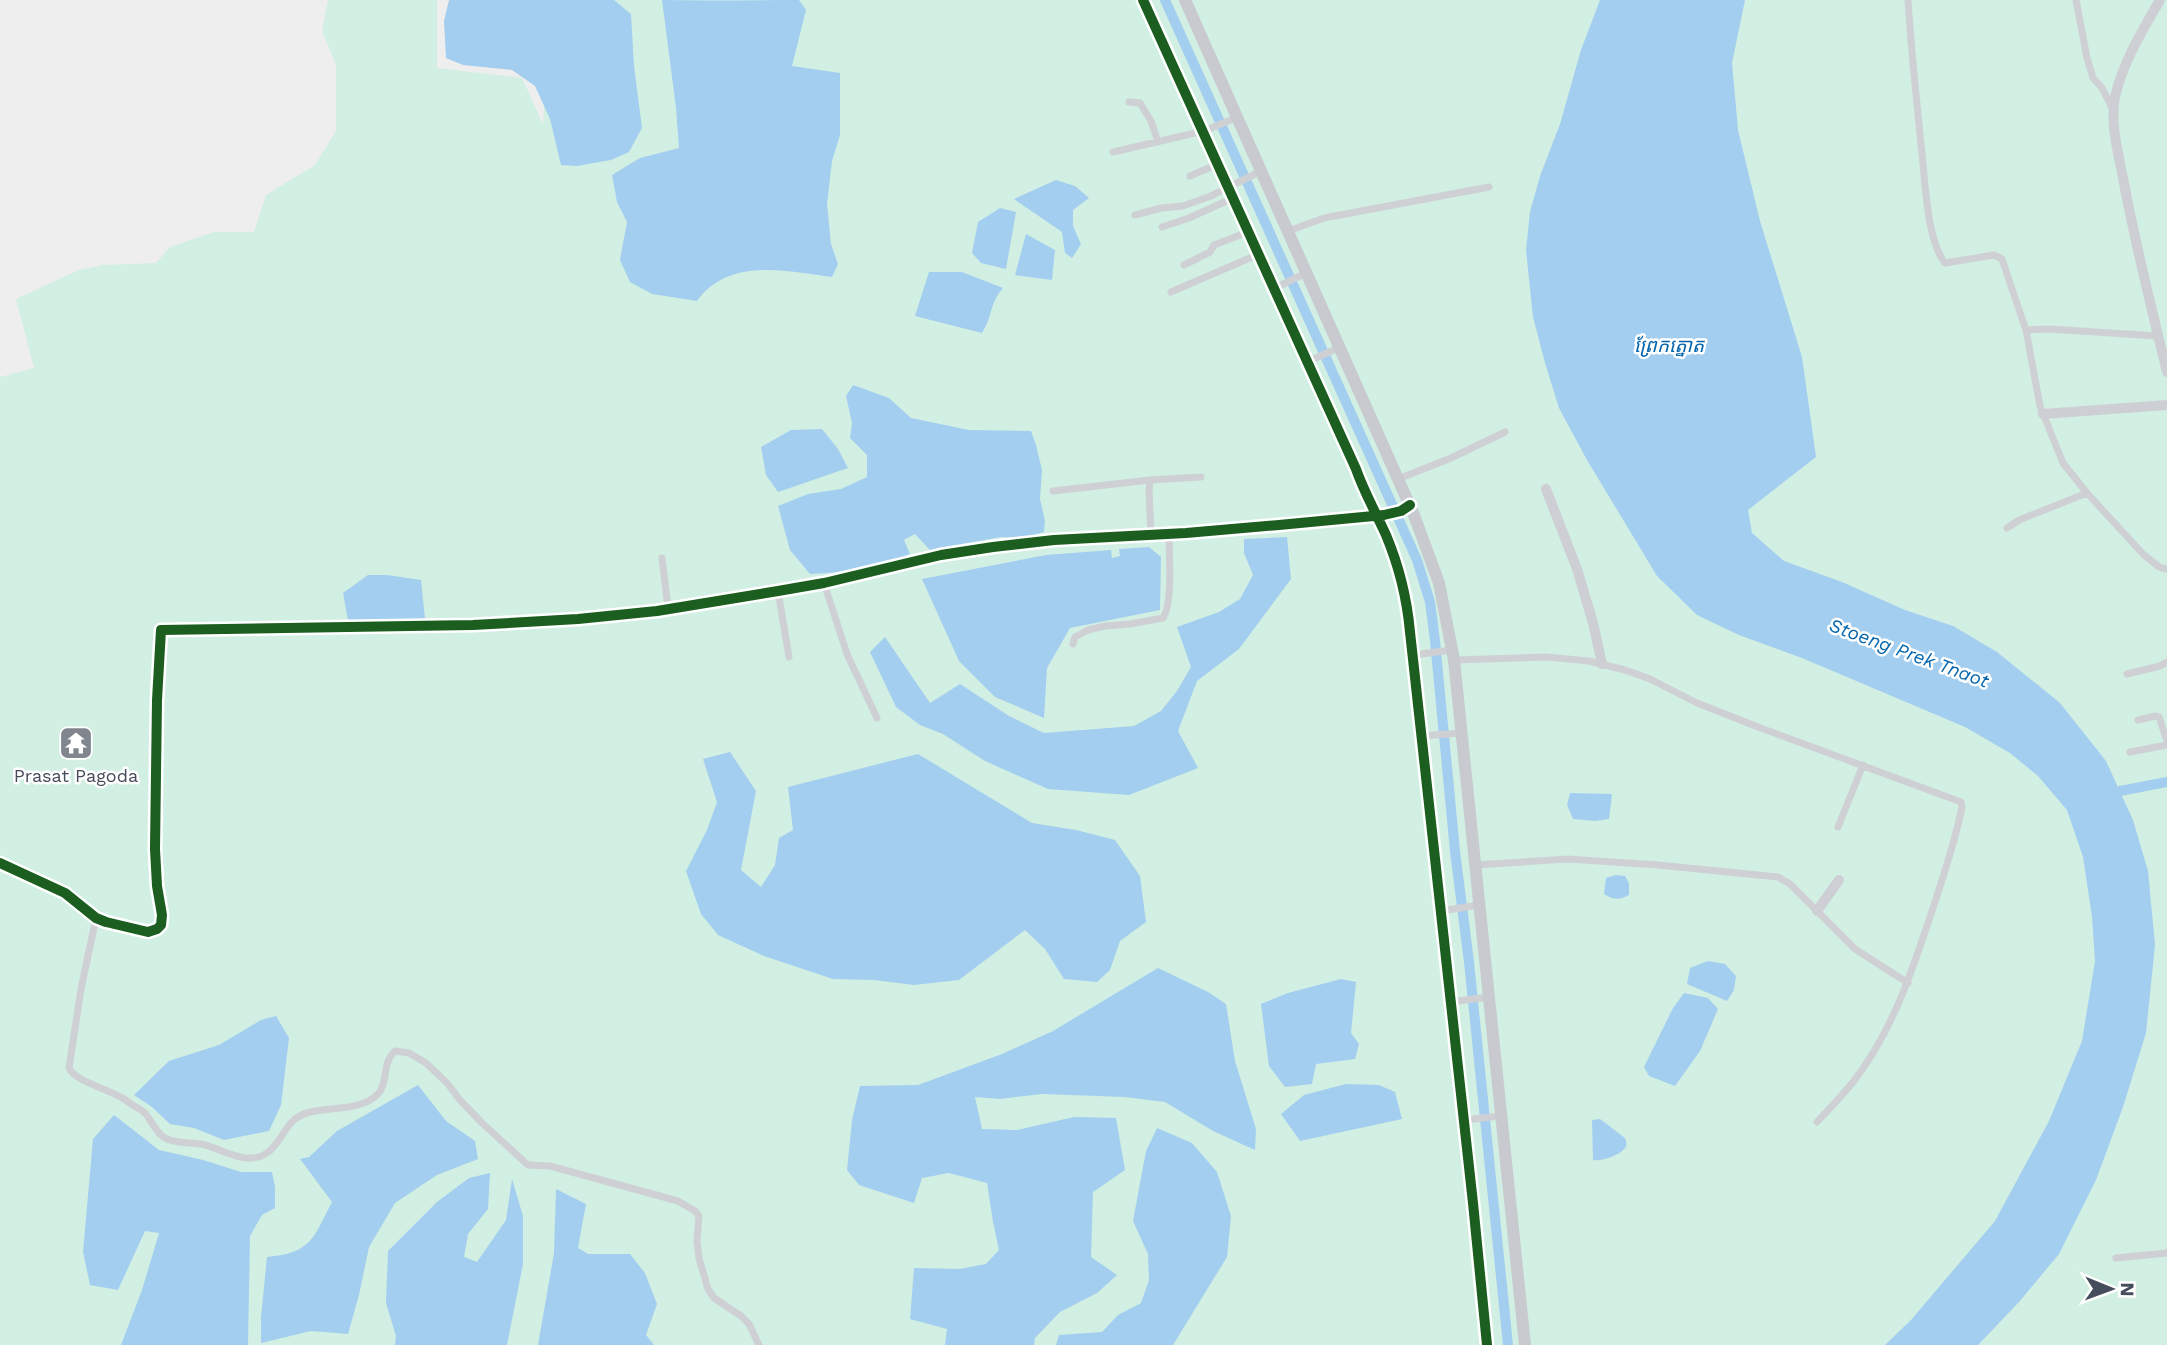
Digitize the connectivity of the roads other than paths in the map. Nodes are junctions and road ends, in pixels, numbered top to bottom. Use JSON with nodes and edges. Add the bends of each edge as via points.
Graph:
{"nodes":[{"id":1,"x":1143,"y":0,"type":"edge"},
{"id":2,"x":1185,"y":0,"type":"edge"},
{"id":3,"x":1908,"y":0,"type":"edge"},
{"id":4,"x":2076,"y":0,"type":"edge"},
{"id":5,"x":2160,"y":0,"type":"edge"},
{"id":6,"x":1129,"y":102,"type":"dead end"},
{"id":7,"x":2114,"y":111,"type":"junction"},
{"id":8,"x":1232,"y":120,"type":"junction"},
{"id":9,"x":1207,"y":130,"type":"junction"},
{"id":10,"x":1158,"y":142,"type":"junction"},
{"id":11,"x":1113,"y":152,"type":"dead end"},
{"id":12,"x":1218,"y":164,"type":"junction"},
{"id":13,"x":1256,"y":174,"type":"junction"},
{"id":14,"x":1190,"y":176,"type":"dead end"},
{"id":15,"x":1232,"y":186,"type":"junction"},
{"id":16,"x":1489,"y":187,"type":"dead end"},
{"id":17,"x":1233,"y":198,"type":"junction"},
{"id":18,"x":1135,"y":215,"type":"dead end"},
{"id":19,"x":1162,"y":227,"type":"dead end"},
{"id":20,"x":1288,"y":231,"type":"junction"},
{"id":21,"x":1248,"y":232,"type":"junction"},
{"id":22,"x":1259,"y":254,"type":"junction"},
{"id":23,"x":1184,"y":265,"type":"dead end"},
{"id":24,"x":1301,"y":276,"type":"junction"},
{"id":25,"x":1277,"y":287,"type":"junction"},
{"id":26,"x":1171,"y":292,"type":"dead end"},
{"id":27,"x":2026,"y":330,"type":"junction"},
{"id":28,"x":2158,"y":336,"type":"junction"},
{"id":29,"x":1340,"y":347,"type":"junction"},
{"id":30,"x":1307,"y":362,"type":"junction"},
{"id":31,"x":2167,"y":372,"type":"edge"},
{"id":32,"x":2167,"y":405,"type":"edge"},
{"id":33,"x":2043,"y":414,"type":"junction"},
{"id":34,"x":1505,"y":432,"type":"dead end"},
{"id":35,"x":1201,"y":477,"type":"dead end"},
{"id":36,"x":1398,"y":479,"type":"junction"},
{"id":37,"x":1150,"y":480,"type":"junction"},
{"id":38,"x":1546,"y":489,"type":"dead end"},
{"id":39,"x":1053,"y":491,"type":"dead end"},
{"id":40,"x":2087,"y":493,"type":"junction"},
{"id":41,"x":1406,"y":508,"type":"junction"},
{"id":42,"x":1375,"y":515,"type":"junction"},
{"id":43,"x":2007,"y":528,"type":"dead end"},
{"id":44,"x":1152,"y":534,"type":"junction"},
{"id":45,"x":1169,"y":534,"type":"junction"},
{"id":46,"x":662,"y":558,"type":"dead end"},
{"id":47,"x":2167,"y":569,"type":"edge"},
{"id":48,"x":824,"y":583,"type":"junction"},
{"id":49,"x":778,"y":591,"type":"junction"},
{"id":50,"x":668,"y":608,"type":"junction"},
{"id":51,"x":1073,"y":644,"type":"dead end"},
{"id":52,"x":1413,"y":655,"type":"junction"},
{"id":53,"x":1453,"y":655,"type":"junction"},
{"id":54,"x":789,"y":657,"type":"dead end"},
{"id":55,"x":2167,"y":662,"type":"edge"},
{"id":56,"x":1602,"y":664,"type":"junction"},
{"id":57,"x":2127,"y":674,"type":"dead end"},
{"id":58,"x":877,"y":718,"type":"dead end"},
{"id":59,"x":2138,"y":720,"type":"dead end"},
{"id":60,"x":1456,"y":734,"type":"junction"},
{"id":61,"x":1422,"y":736,"type":"junction"},
{"id":62,"x":2167,"y":743,"type":"edge"},
{"id":63,"x":2130,"y":752,"type":"dead end"},
{"id":64,"x":1863,"y":765,"type":"junction"},
{"id":65,"x":1839,"y":827,"type":"dead end"},
{"id":66,"x":0,"y":863,"type":"edge"},
{"id":67,"x":1475,"y":864,"type":"junction"},
{"id":68,"x":1839,"y":880,"type":"dead end"},
{"id":69,"x":1479,"y":905,"type":"junction"},
{"id":70,"x":1441,"y":911,"type":"junction"},
{"id":71,"x":1817,"y":911,"type":"junction"},
{"id":72,"x":96,"y":918,"type":"junction"},
{"id":73,"x":1908,"y":983,"type":"junction"},
{"id":74,"x":1489,"y":997,"type":"junction"},
{"id":75,"x":1455,"y":1001,"type":"junction"},
{"id":76,"x":1501,"y":1116,"type":"junction"},
{"id":77,"x":1464,"y":1120,"type":"junction"},
{"id":78,"x":1817,"y":1122,"type":"dead end"},
{"id":79,"x":2167,"y":1253,"type":"edge"},
{"id":80,"x":2116,"y":1258,"type":"dead end"},
{"id":81,"x":759,"y":1345,"type":"edge"},
{"id":82,"x":1487,"y":1345,"type":"edge"},
{"id":83,"x":1525,"y":1345,"type":"edge"}],
"edges":[{"from":1,"to":9,"type":"street"},
{"from":2,"to":8,"type":"main road"},
{"from":3,"to":27,"type":"street","via":[[1933,238],[1945,263],[1994,255],[2002,259]]},
{"from":4,"to":7,"type":"street","via":[[2093,78]]},
{"from":5,"to":7,"type":"main road","via":[[2124,68]]},
{"from":6,"to":10,"type":"street","via":[[1140,103]]},
{"from":7,"to":28,"type":"main road","via":[[2126,197]]},
{"from":8,"to":9,"type":"street"},
{"from":8,"to":13,"type":"main road"},
{"from":9,"to":10,"type":"street"},
{"from":9,"to":12,"type":"street"},
{"from":10,"to":11,"type":"street"},
{"from":12,"to":14,"type":"street"},
{"from":12,"to":15,"type":"street"},
{"from":13,"to":15,"type":"street"},
{"from":13,"to":20,"type":"main road"},
{"from":15,"to":17,"type":"street"},
{"from":15,"to":18,"type":"street","via":[[1183,206]]},
{"from":16,"to":20,"type":"street","via":[[1324,218]]},
{"from":17,"to":19,"type":"street"},
{"from":17,"to":21,"type":"street"},
{"from":20,"to":24,"type":"main road"},
{"from":21,"to":22,"type":"street"},
{"from":21,"to":23,"type":"street","via":[[1214,245],[1210,252]]},
{"from":22,"to":25,"type":"street"},
{"from":22,"to":26,"type":"street"},
{"from":24,"to":25,"type":"street"},
{"from":24,"to":29,"type":"main road"},
{"from":25,"to":30,"type":"street"},
{"from":27,"to":28,"type":"street"},
{"from":27,"to":33,"type":"street"},
{"from":28,"to":31,"type":"main road"},
{"from":29,"to":30,"type":"street"},
{"from":29,"to":36,"type":"main road"},
{"from":30,"to":42,"type":"street"},
{"from":32,"to":33,"type":"main road"},
{"from":33,"to":40,"type":"street","via":[[2063,463]]},
{"from":34,"to":36,"type":"street"},
{"from":35,"to":37,"type":"street"},
{"from":36,"to":41,"type":"main road"},
{"from":37,"to":39,"type":"street"},
{"from":37,"to":44,"type":"street"},
{"from":38,"to":56,"type":"main road","via":[[1577,569]]},
{"from":40,"to":43,"type":"street"},
{"from":40,"to":47,"type":"street","via":[[2143,554]]},
{"from":41,"to":42,"type":"street"},
{"from":41,"to":53,"type":"main road","via":[[1439,583]]},
{"from":42,"to":45,"type":"street"},
{"from":42,"to":52,"type":"street","via":[[1402,584]]},
{"from":44,"to":45,"type":"street"},
{"from":44,"to":48,"type":"street","via":[[967,551]]},
{"from":45,"to":51,"type":"street","via":[[1168,600],[1163,618],[1088,630],[1075,637]]},
{"from":46,"to":50,"type":"street"},
{"from":48,"to":49,"type":"street"},
{"from":48,"to":58,"type":"street","via":[[847,654]]},
{"from":49,"to":50,"type":"street"},
{"from":49,"to":54,"type":"street"},
{"from":50,"to":72,"type":"street","via":[[473,625],[161,630],[155,849],[162,920],[157,929],[148,932]]},
{"from":52,"to":53,"type":"street"},
{"from":52,"to":61,"type":"street"},
{"from":53,"to":56,"type":"street","via":[[1546,657]]},
{"from":53,"to":60,"type":"main road"},
{"from":55,"to":57,"type":"street"},
{"from":56,"to":64,"type":"street"},
{"from":59,"to":62,"type":"street","via":[[2159,717]]},
{"from":60,"to":61,"type":"street"},
{"from":60,"to":67,"type":"main road"},
{"from":61,"to":70,"type":"street"},
{"from":62,"to":63,"type":"street"},
{"from":64,"to":65,"type":"street"},
{"from":64,"to":73,"type":"street","via":[[1961,802],[1951,852]]},
{"from":66,"to":72,"type":"street","via":[[65,893]]},
{"from":67,"to":69,"type":"main road"},
{"from":67,"to":71,"type":"street","via":[[1568,859],[1769,875],[1790,884]]},
{"from":68,"to":71,"type":"main road"},
{"from":69,"to":70,"type":"street"},
{"from":69,"to":74,"type":"main road"},
{"from":70,"to":75,"type":"street"},
{"from":71,"to":73,"type":"street","via":[[1855,949]]},
{"from":72,"to":81,"type":"street","via":[[69,1068],[76,1077],[143,1111],[167,1139],[237,1156],[267,1154],[286,1126],[301,1115],[371,1099],[381,1090],[390,1055],[409,1053],[426,1063],[528,1165],[550,1166],[678,1201],[695,1210],[699,1258],[708,1289],[749,1324]]},
{"from":73,"to":78,"type":"street","via":[[1880,1043]]},
{"from":74,"to":75,"type":"street"},
{"from":74,"to":76,"type":"main road"},
{"from":75,"to":77,"type":"street"},
{"from":76,"to":77,"type":"street"},
{"from":76,"to":83,"type":"main road"},
{"from":77,"to":82,"type":"street"},
{"from":79,"to":80,"type":"street"}]}
